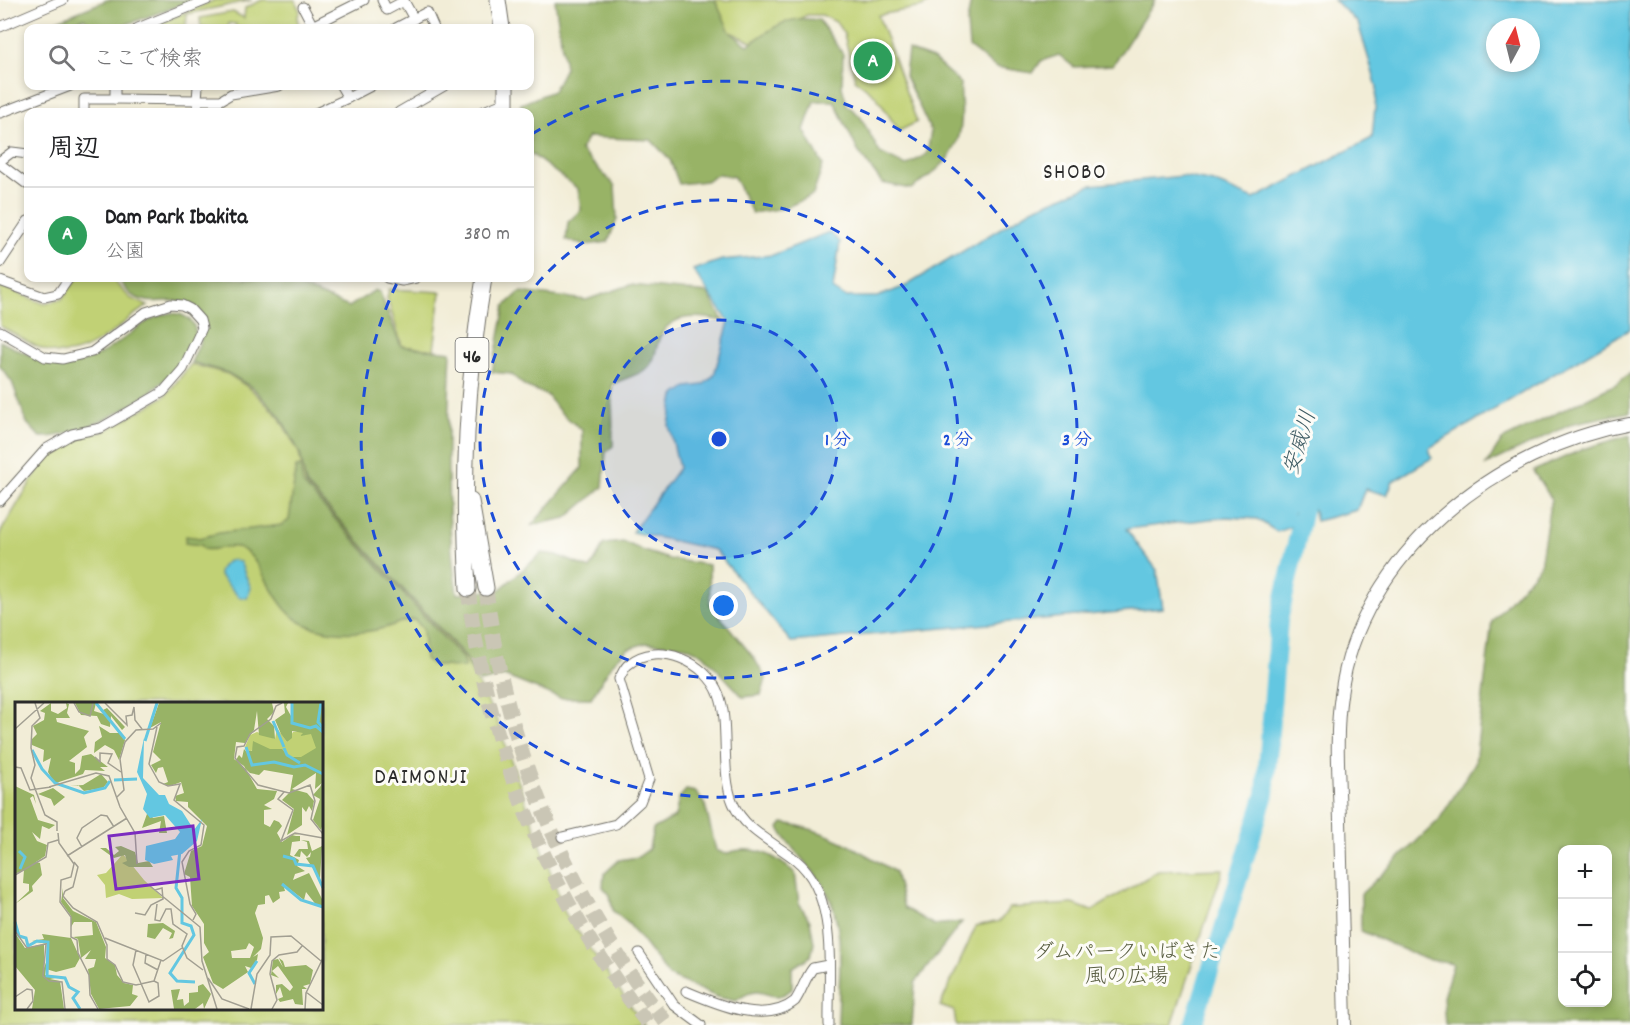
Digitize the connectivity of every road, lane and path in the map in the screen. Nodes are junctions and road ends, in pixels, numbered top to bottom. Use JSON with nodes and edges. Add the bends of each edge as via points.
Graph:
{"nodes":[{"id":1,"x":63,"y":0,"type":"edge"},
{"id":2,"x":207,"y":0,"type":"edge"},
{"id":3,"x":364,"y":0,"type":"edge"},
{"id":4,"x":382,"y":0,"type":"edge"},
{"id":5,"x":498,"y":0,"type":"edge"},
{"id":6,"x":303,"y":7,"type":"dead end"},
{"id":7,"x":414,"y":19,"type":"junction"},
{"id":8,"x":148,"y":24,"type":"edge"},
{"id":9,"x":310,"y":24,"type":"edge"},
{"id":10,"x":319,"y":24,"type":"edge"},
{"id":11,"x":404,"y":24,"type":"edge"},
{"id":12,"x":432,"y":24,"type":"edge"},
{"id":13,"x":501,"y":24,"type":"edge"},
{"id":14,"x":0,"y":27,"type":"edge"},
{"id":15,"x":60,"y":90,"type":"edge"},
{"id":16,"x":115,"y":90,"type":"edge"},
{"id":17,"x":198,"y":90,"type":"edge"},
{"id":18,"x":255,"y":90,"type":"edge"},
{"id":19,"x":343,"y":90,"type":"edge"},
{"id":20,"x":363,"y":90,"type":"edge"},
{"id":21,"x":437,"y":90,"type":"edge"},
{"id":22,"x":506,"y":90,"type":"edge"},
{"id":23,"x":348,"y":98,"type":"junction"},
{"id":24,"x":115,"y":99,"type":"junction"},
{"id":25,"x":197,"y":100,"type":"junction"},
{"id":26,"x":506,"y":107,"type":"edge"},
{"id":27,"x":84,"y":108,"type":"edge"},
{"id":28,"x":198,"y":108,"type":"edge"},
{"id":29,"x":327,"y":108,"type":"edge"},
{"id":30,"x":406,"y":108,"type":"edge"},
{"id":31,"x":0,"y":113,"type":"edge"},
{"id":32,"x":24,"y":154,"type":"edge"},
{"id":33,"x":0,"y":162,"type":"edge"},
{"id":34,"x":24,"y":182,"type":"edge"},
{"id":35,"x":24,"y":227,"type":"edge"},
{"id":36,"x":0,"y":262,"type":"edge"},
{"id":37,"x":0,"y":281,"type":"edge"},
{"id":38,"x":66,"y":282,"type":"edge"},
{"id":39,"x":483,"y":282,"type":"edge"},
{"id":40,"x":0,"y":331,"type":"edge"},
{"id":41,"x":1628,"y":425,"type":"edge"},
{"id":42,"x":0,"y":501,"type":"edge"},
{"id":43,"x":470,"y":528,"type":"junction"},
{"id":44,"x":486,"y":588,"type":"tunnel mouth"},
{"id":45,"x":468,"y":589,"type":"tunnel mouth"},
{"id":46,"x":562,"y":837,"type":"dead end"},
{"id":47,"x":639,"y":953,"type":"dead end"},
{"id":48,"x":828,"y":965,"type":"junction"},
{"id":49,"x":686,"y":991,"type":"dead end"},
{"id":50,"x":701,"y":1025,"type":"edge"},
{"id":51,"x":829,"y":1025,"type":"edge"},
{"id":52,"x":1345,"y":1025,"type":"edge"}],
"edges":[{"from":1,"to":14,"type":"street"},
{"from":2,"to":8,"type":"street"},
{"from":3,"to":10,"type":"street"},
{"from":4,"to":7,"type":"street","via":[[387,10],[405,1]]},
{"from":5,"to":13,"type":"main road"},
{"from":6,"to":9,"type":"street"},
{"from":7,"to":11,"type":"street"},
{"from":7,"to":12,"type":"street","via":[[427,12]]},
{"from":15,"to":31,"type":"street"},
{"from":16,"to":24,"type":"street"},
{"from":17,"to":25,"type":"street"},
{"from":18,"to":25,"type":"street","via":[[221,100]]},
{"from":19,"to":23,"type":"street"},
{"from":20,"to":23,"type":"street"},
{"from":21,"to":30,"type":"street"},
{"from":22,"to":26,"type":"main road"},
{"from":23,"to":29,"type":"street"},
{"from":24,"to":25,"type":"street"},
{"from":24,"to":27,"type":"street","via":[[84,99]]},
{"from":25,"to":28,"type":"street"},
{"from":32,"to":33,"type":"street","via":[[12,152]]},
{"from":33,"to":34,"type":"street"},
{"from":35,"to":36,"type":"street"},
{"from":37,"to":38,"type":"street","via":[[44,297],[58,294]]},
{"from":39,"to":43,"type":"main road","number":"46","via":[[465,432]]},
{"from":40,"to":42,"type":"street","via":[[45,357],[63,359],[92,352],[146,312],[171,304],[190,309],[202,328],[183,369],[162,392],[101,428],[68,435],[46,449]]},
{"from":41,"to":52,"type":"street","via":[[1550,447],[1493,477],[1437,520],[1402,559],[1380,592],[1353,648],[1341,693],[1338,726]]},
{"from":43,"to":44,"type":"main road","number":"46"},
{"from":43,"to":45,"type":"main road","number":"46"},
{"from":46,"to":48,"type":"street","via":[[616,824],[640,802],[649,778],[619,679],[627,664],[645,655],[671,655],[692,663],[708,676],[720,696],[733,803],[747,825],[799,862],[818,887],[827,919]]},
{"from":47,"to":50,"type":"street","via":[[674,1005]]},
{"from":48,"to":49,"type":"street","via":[[813,968],[797,998],[785,1011],[768,1018],[747,1016]]},
{"from":48,"to":51,"type":"street"}]}
